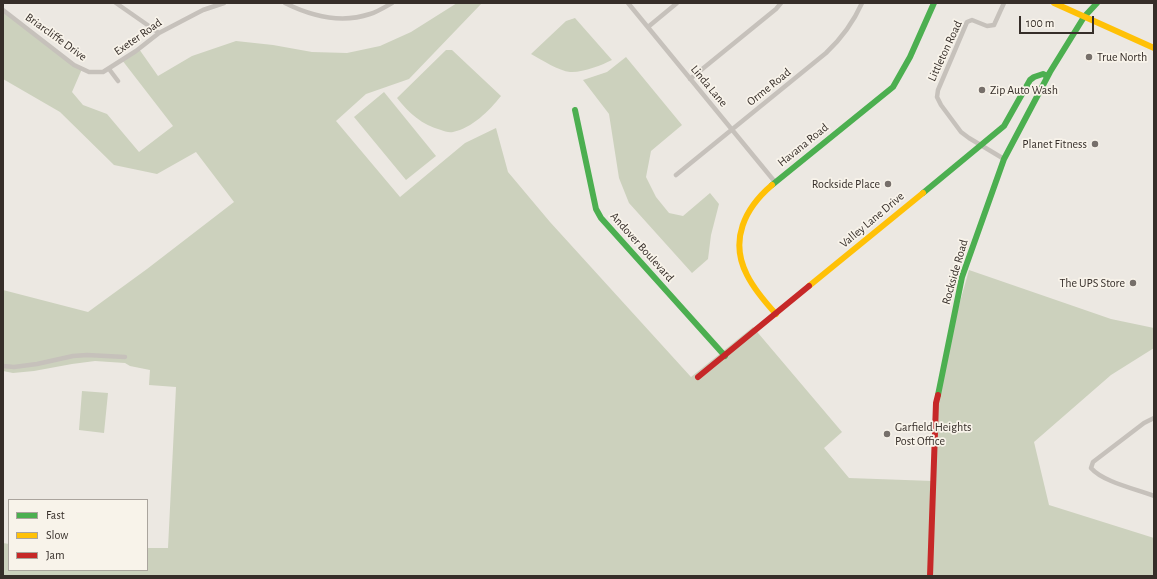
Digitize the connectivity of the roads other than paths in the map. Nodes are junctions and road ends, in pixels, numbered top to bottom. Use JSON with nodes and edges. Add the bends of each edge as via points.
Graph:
{"nodes":[{"id":1,"x":116,"y":3,"type":"edge"},
{"id":2,"x":224,"y":3,"type":"edge"},
{"id":3,"x":285,"y":3,"type":"edge"},
{"id":4,"x":392,"y":3,"type":"edge"},
{"id":5,"x":628,"y":3,"type":"edge"},
{"id":6,"x":677,"y":3,"type":"edge"},
{"id":7,"x":781,"y":3,"type":"edge"},
{"id":8,"x":862,"y":3,"type":"edge"},
{"id":9,"x":934,"y":3,"type":"edge"},
{"id":10,"x":1004,"y":3,"type":"edge"},
{"id":11,"x":1054,"y":3,"type":"edge"},
{"id":12,"x":1097,"y":3,"type":"edge"},
{"id":13,"x":3,"y":10,"type":"edge"},
{"id":14,"x":1084,"y":17,"type":"junction"},
{"id":15,"x":648,"y":27,"type":"junction"},
{"id":16,"x":159,"y":33,"type":"junction"},
{"id":17,"x":1154,"y":48,"type":"edge"},
{"id":18,"x":109,"y":69,"type":"junction"},
{"id":19,"x":1047,"y":76,"type":"junction"},
{"id":20,"x":690,"y":79,"type":"junction"},
{"id":21,"x":118,"y":81,"type":"dead end"},
{"id":22,"x":575,"y":110,"type":"dead end"},
{"id":23,"x":733,"y":130,"type":"junction"},
{"id":24,"x":981,"y":145,"type":"junction"},
{"id":25,"x":1004,"y":159,"type":"junction"},
{"id":26,"x":676,"y":175,"type":"dead end"},
{"id":27,"x":775,"y":182,"type":"junction"},
{"id":28,"x":776,"y":314,"type":"junction"},
{"id":29,"x":725,"y":356,"type":"junction"},
{"id":30,"x":125,"y":357,"type":"dead end"},
{"id":31,"x":3,"y":366,"type":"edge"},
{"id":32,"x":698,"y":377,"type":"dead end"},
{"id":33,"x":1154,"y":418,"type":"edge"},
{"id":34,"x":1154,"y":496,"type":"edge"},
{"id":35,"x":930,"y":576,"type":"edge"}],
"edges":[{"from":1,"to":16,"type":"street"},
{"from":2,"to":16,"type":"street","name":"Exeter Road","via":[[203,10]]},
{"from":3,"to":4,"type":"street","via":[[325,18],[348,18],[369,14]]},
{"from":5,"to":15,"type":"street","name":"Linda Lane"},
{"from":6,"to":15,"type":"street"},
{"from":7,"to":20,"type":"street"},
{"from":8,"to":23,"type":"street","name":"Orme Road","via":[[840,41]]},
{"from":9,"to":27,"type":"street","name":"Havana Road","via":[[907,64],[893,87]]},
{"from":10,"to":24,"type":"street","name":"Littleton Road","via":[[994,25],[987,26],[972,20],[967,22],[937,93],[938,101],[952,121],[965,136]]},
{"from":11,"to":14,"type":"street"},
{"from":12,"to":14,"type":"street","name":"Rockside Road"},
{"from":13,"to":18,"type":"street","name":"Briarcliffe Drive","via":[[74,65],[89,72],[103,72]]},
{"from":14,"to":17,"type":"street"},
{"from":14,"to":19,"type":"street","name":"Rockside Road"},
{"from":15,"to":20,"type":"street","name":"Linda Lane"},
{"from":16,"to":18,"type":"street","name":"Exeter Road"},
{"from":18,"to":21,"type":"street"},
{"from":19,"to":24,"type":"street","name":"Valley Lane Drive","via":[[1044,74],[1030,80],[1005,125]]},
{"from":19,"to":25,"type":"street","name":"Rockside Road"},
{"from":20,"to":23,"type":"street","name":"Linda Lane"},
{"from":22,"to":29,"type":"street","name":"Andover Boulevard","via":[[596,209],[601,218]]},
{"from":23,"to":26,"type":"street","name":"Orme Road"},
{"from":23,"to":27,"type":"street","name":"Linda Lane"},
{"from":24,"to":25,"type":"street"},
{"from":24,"to":28,"type":"street","name":"Valley Lane Drive"},
{"from":25,"to":35,"type":"street","name":"Rockside Road","via":[[962,277],[936,403]]},
{"from":27,"to":28,"type":"street","name":"Havana Road","via":[[758,197],[748,211],[739,240],[744,269],[752,284]]},
{"from":28,"to":29,"type":"street","name":"Valley Lane Drive"},
{"from":29,"to":32,"type":"street","name":"Valley Lane Drive"},
{"from":30,"to":31,"type":"street","via":[[80,355],[37,364]]},
{"from":33,"to":34,"type":"street","via":[[1093,462],[1091,468],[1104,478]]}]}
